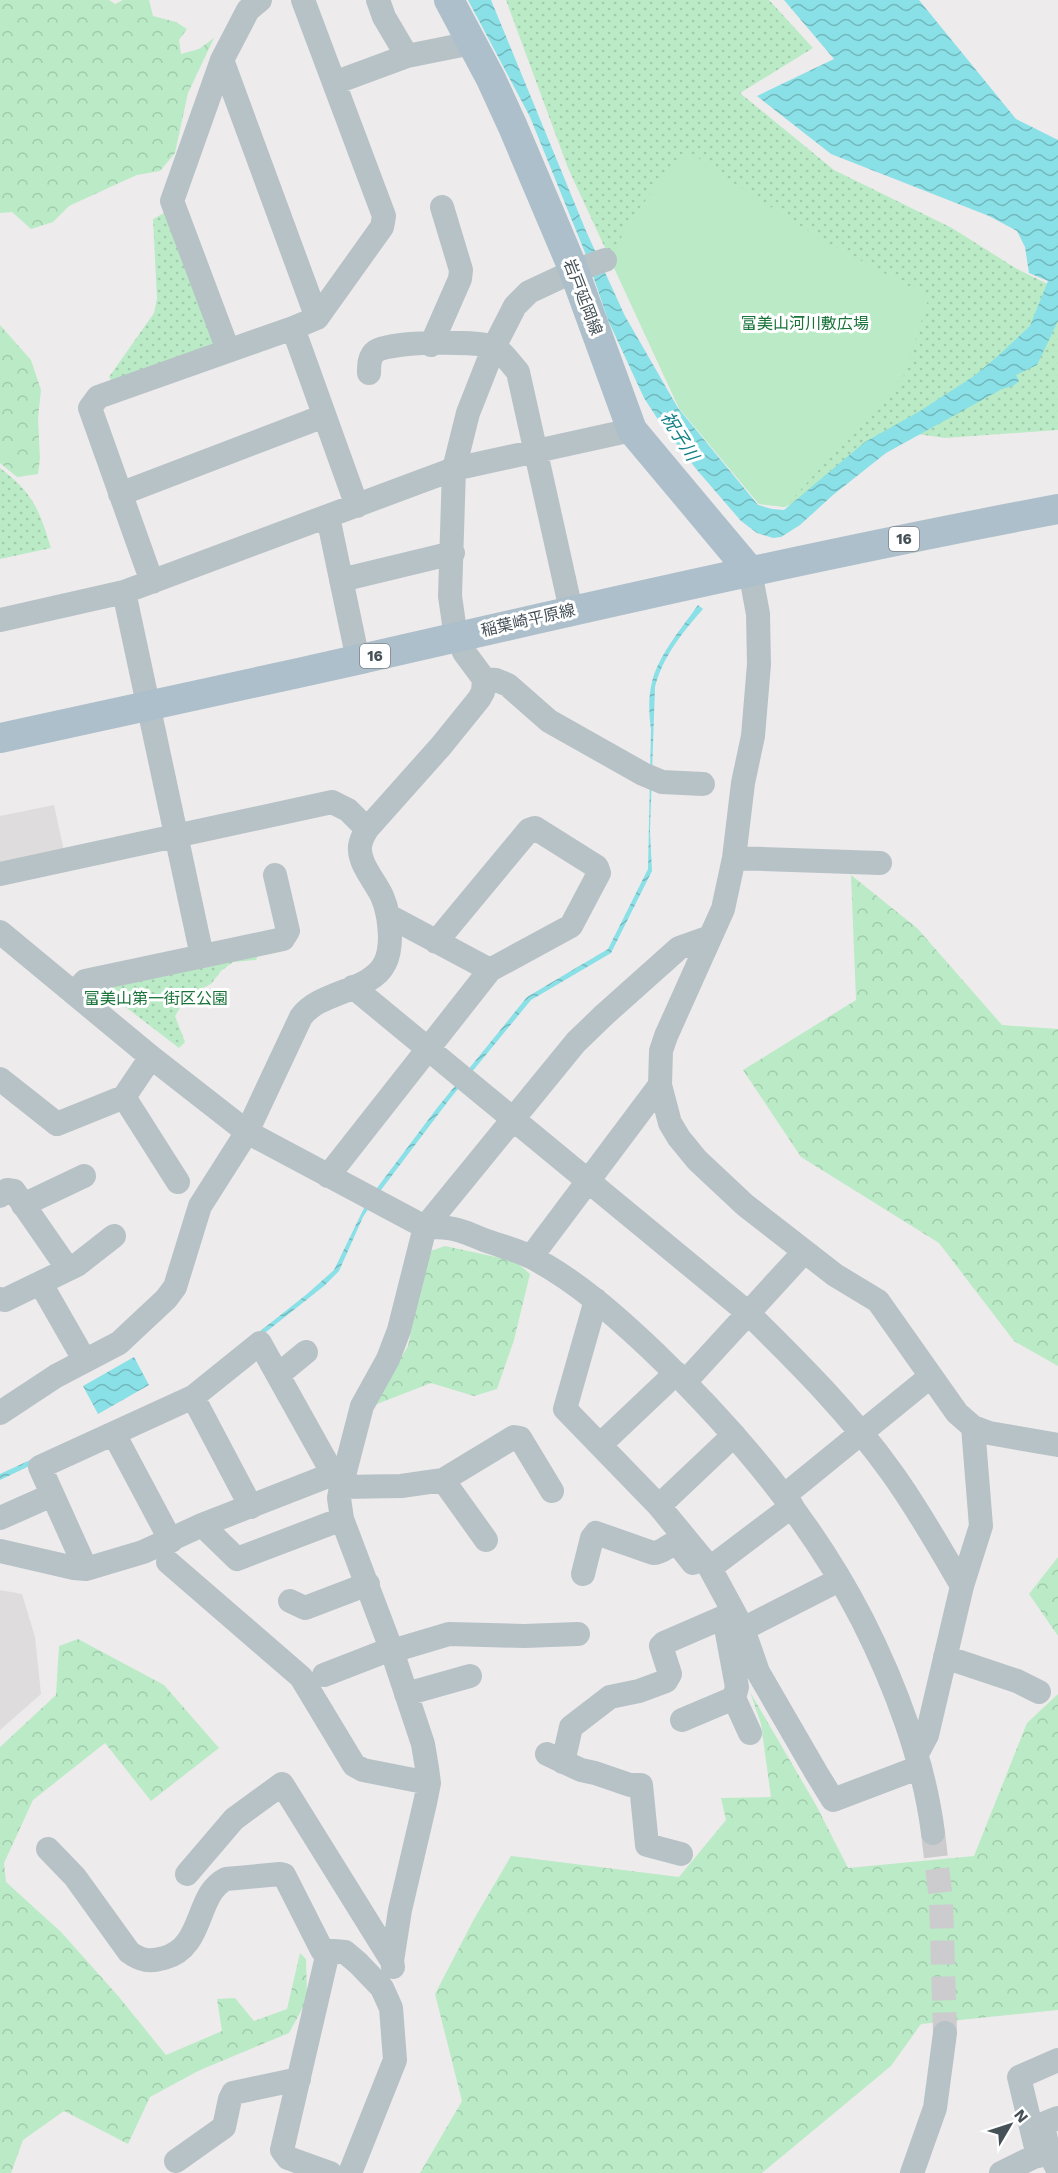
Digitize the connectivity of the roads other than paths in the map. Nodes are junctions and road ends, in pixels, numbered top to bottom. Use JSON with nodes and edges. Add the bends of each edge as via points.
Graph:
{"nodes":[{"id":1,"x":260,"y":0,"type":"edge"},
{"id":2,"x":303,"y":0,"type":"edge"},
{"id":3,"x":378,"y":0,"type":"edge"},
{"id":4,"x":449,"y":0,"type":"edge"},
{"id":5,"x":472,"y":43,"type":"junction"},
{"id":6,"x":407,"y":56,"type":"junction"},
{"id":7,"x":222,"y":60,"type":"junction"},
{"id":8,"x":334,"y":83,"type":"junction"},
{"id":9,"x":442,"y":207,"type":"dead end"},
{"id":10,"x":605,"y":260,"type":"dead end"},
{"id":11,"x":574,"y":271,"type":"junction"},
{"id":12,"x":317,"y":318,"type":"junction"},
{"id":13,"x":293,"y":328,"type":"junction"},
{"id":14,"x":431,"y":345,"type":"junction"},
{"id":15,"x":494,"y":347,"type":"junction"},
{"id":16,"x":228,"y":350,"type":"junction"},
{"id":17,"x":369,"y":373,"type":"dead end"},
{"id":18,"x":324,"y":416,"type":"junction"},
{"id":19,"x":632,"y":430,"type":"junction"},
{"id":20,"x":536,"y":451,"type":"junction"},
{"id":21,"x":454,"y":469,"type":"junction"},
{"id":22,"x":120,"y":494,"type":"junction"},
{"id":23,"x":357,"y":506,"type":"junction"},
{"id":24,"x":1055,"y":516,"type":"edge"},
{"id":25,"x":328,"y":517,"type":"junction"},
{"id":26,"x":453,"y":553,"type":"junction"},
{"id":27,"x":750,"y":571,"type":"junction"},
{"id":28,"x":341,"y":580,"type":"junction"},
{"id":29,"x":152,"y":582,"type":"junction"},
{"id":30,"x":124,"y":592,"type":"junction"},
{"id":31,"x":571,"y":610,"type":"junction"},
{"id":32,"x":0,"y":620,"type":"edge"},
{"id":33,"x":459,"y":637,"type":"junction"},
{"id":34,"x":358,"y":660,"type":"junction"},
{"id":35,"x":484,"y":679,"type":"junction"},
{"id":36,"x":148,"y":706,"type":"junction"},
{"id":37,"x":0,"y":738,"type":"edge"},
{"id":38,"x":704,"y":784,"type":"dead end"},
{"id":39,"x":368,"y":829,"type":"junction"},
{"id":40,"x":176,"y":837,"type":"junction"},
{"id":41,"x":734,"y":858,"type":"junction"},
{"id":42,"x":880,"y":863,"type":"dead end"},
{"id":43,"x":0,"y":874,"type":"edge"},
{"id":44,"x":275,"y":875,"type":"dead end"},
{"id":45,"x":389,"y":916,"type":"junction"},
{"id":46,"x":0,"y":932,"type":"edge"},
{"id":47,"x":710,"y":937,"type":"junction"},
{"id":48,"x":436,"y":942,"type":"junction"},
{"id":49,"x":202,"y":956,"type":"junction"},
{"id":50,"x":490,"y":970,"type":"junction"},
{"id":51,"x":353,"y":987,"type":"junction"},
{"id":52,"x":74,"y":993,"type":"junction"},
{"id":53,"x":428,"y":1047,"type":"junction"},
{"id":54,"x":151,"y":1057,"type":"junction"},
{"id":55,"x":0,"y":1078,"type":"edge"},
{"id":56,"x":660,"y":1085,"type":"junction"},
{"id":57,"x":124,"y":1097,"type":"junction"},
{"id":58,"x":514,"y":1119,"type":"junction"},
{"id":59,"x":247,"y":1132,"type":"junction"},
{"id":60,"x":84,"y":1176,"type":"dead end"},
{"id":61,"x":328,"y":1176,"type":"junction"},
{"id":62,"x":589,"y":1179,"type":"junction"},
{"id":63,"x":178,"y":1182,"type":"dead end"},
{"id":64,"x":0,"y":1196,"type":"edge"},
{"id":65,"x":23,"y":1204,"type":"junction"},
{"id":66,"x":425,"y":1227,"type":"junction"},
{"id":67,"x":114,"y":1236,"type":"dead end"},
{"id":68,"x":804,"y":1252,"type":"junction"},
{"id":69,"x":531,"y":1257,"type":"junction"},
{"id":70,"x":68,"y":1269,"type":"junction"},
{"id":71,"x":41,"y":1284,"type":"junction"},
{"id":72,"x":0,"y":1299,"type":"edge"},
{"id":73,"x":596,"y":1300,"type":"junction"},
{"id":74,"x":747,"y":1312,"type":"junction"},
{"id":75,"x":306,"y":1352,"type":"dead end"},
{"id":76,"x":85,"y":1361,"type":"junction"},
{"id":77,"x":278,"y":1376,"type":"junction"},
{"id":78,"x":931,"y":1376,"type":"junction"},
{"id":79,"x":680,"y":1377,"type":"junction"},
{"id":80,"x":193,"y":1397,"type":"junction"},
{"id":81,"x":0,"y":1413,"type":"edge"},
{"id":82,"x":973,"y":1427,"type":"junction"},
{"id":83,"x":861,"y":1432,"type":"junction"},
{"id":84,"x":114,"y":1434,"type":"junction"},
{"id":85,"x":734,"y":1435,"type":"junction"},
{"id":86,"x":600,"y":1445,"type":"junction"},
{"id":87,"x":1058,"y":1445,"type":"edge"},
{"id":88,"x":339,"y":1480,"type":"junction"},
{"id":89,"x":443,"y":1480,"type":"junction"},
{"id":90,"x":552,"y":1491,"type":"dead end"},
{"id":91,"x":52,"y":1495,"type":"junction"},
{"id":92,"x":788,"y":1501,"type":"junction"},
{"id":93,"x":659,"y":1506,"type":"junction"},
{"id":94,"x":251,"y":1507,"type":"junction"},
{"id":95,"x":0,"y":1518,"type":"edge"},
{"id":96,"x":342,"y":1519,"type":"junction"},
{"id":97,"x":202,"y":1525,"type":"junction"},
{"id":98,"x":486,"y":1540,"type":"dead end"},
{"id":99,"x":0,"y":1551,"type":"edge"},
{"id":100,"x":169,"y":1552,"type":"junction"},
{"id":101,"x":710,"y":1568,"type":"junction"},
{"id":102,"x":86,"y":1569,"type":"junction"},
{"id":103,"x":583,"y":1574,"type":"dead end"},
{"id":104,"x":839,"y":1580,"type":"junction"},
{"id":105,"x":368,"y":1584,"type":"junction"},
{"id":106,"x":962,"y":1586,"type":"junction"},
{"id":107,"x":290,"y":1601,"type":"dead end"},
{"id":108,"x":733,"y":1623,"type":"junction"},
{"id":109,"x":578,"y":1634,"type":"dead end"},
{"id":110,"x":392,"y":1650,"type":"junction"},
{"id":111,"x":945,"y":1657,"type":"junction"},
{"id":112,"x":324,"y":1675,"type":"dead end"},
{"id":113,"x":470,"y":1676,"type":"dead end"},
{"id":114,"x":1039,"y":1692,"type":"dead end"},
{"id":115,"x":406,"y":1694,"type":"junction"},
{"id":116,"x":734,"y":1698,"type":"junction"},
{"id":117,"x":682,"y":1720,"type":"dead end"},
{"id":118,"x":750,"y":1733,"type":"dead end"},
{"id":119,"x":919,"y":1760,"type":"junction"},
{"id":120,"x":429,"y":1782,"type":"junction"},
{"id":121,"x":933,"y":1833,"type":"tunnel mouth"},
{"id":122,"x":48,"y":1849,"type":"dead end"},
{"id":123,"x":681,"y":1854,"type":"dead end"},
{"id":124,"x":187,"y":1874,"type":"dead end"},
{"id":125,"x":328,"y":1952,"type":"junction"},
{"id":126,"x":392,"y":1961,"type":"junction"},
{"id":127,"x":391,"y":2008,"type":"junction"},
{"id":128,"x":945,"y":2033,"type":"tunnel mouth"},
{"id":129,"x":1058,"y":2060,"type":"edge"},
{"id":130,"x":299,"y":2079,"type":"junction"},
{"id":131,"x":1058,"y":2118,"type":"edge"},
{"id":132,"x":1048,"y":2159,"type":"edge"},
{"id":133,"x":176,"y":2161,"type":"dead end"},
{"id":134,"x":330,"y":2173,"type":"edge"},
{"id":135,"x":350,"y":2173,"type":"edge"},
{"id":136,"x":912,"y":2173,"type":"edge"},
{"id":137,"x":1001,"y":2173,"type":"edge"}],
"edges":[{"from":1,"to":7,"type":"street","via":[[248,10]]},
{"from":2,"to":8,"type":"street"},
{"from":3,"to":6,"type":"street"},
{"from":4,"to":5,"type":"main road","name":"岩戸延岡線"},
{"from":5,"to":6,"type":"street"},
{"from":5,"to":11,"type":"main road","name":"岩戸延岡線","via":[[504,107]]},
{"from":6,"to":8,"type":"street"},
{"from":7,"to":12,"type":"street"},
{"from":7,"to":16,"type":"street","via":[[172,201]]},
{"from":8,"to":12,"type":"street","via":[[384,216],[382,227]]},
{"from":9,"to":14,"type":"street","via":[[461,270]]},
{"from":10,"to":11,"type":"street"},
{"from":11,"to":15,"type":"street","via":[[529,292],[515,306]]},
{"from":11,"to":19,"type":"main road","name":"岩戸延岡線"},
{"from":12,"to":13,"type":"street"},
{"from":13,"to":16,"type":"street"},
{"from":13,"to":18,"type":"street"},
{"from":14,"to":15,"type":"street","via":[[468,342]]},
{"from":14,"to":17,"type":"street","via":[[393,345],[376,351],[370,358]]},
{"from":15,"to":20,"type":"street","via":[[518,372]]},
{"from":15,"to":21,"type":"street","via":[[468,413]]},
{"from":16,"to":22,"type":"street","via":[[98,397],[90,408]]},
{"from":18,"to":22,"type":"street"},
{"from":18,"to":23,"type":"street"},
{"from":19,"to":20,"type":"street"},
{"from":19,"to":27,"type":"main road","name":"岩戸延岡線"},
{"from":20,"to":21,"type":"street"},
{"from":20,"to":31,"type":"street"},
{"from":21,"to":23,"type":"street"},
{"from":21,"to":26,"type":"street"},
{"from":22,"to":29,"type":"street"},
{"from":23,"to":25,"type":"street"},
{"from":24,"to":27,"type":"main road","name":"稲葉崎平原線","number":"16","via":[[959,527]]},
{"from":25,"to":28,"type":"street"},
{"from":25,"to":29,"type":"street"},
{"from":26,"to":28,"type":"street"},
{"from":26,"to":33,"type":"street","via":[[450,596]]},
{"from":27,"to":31,"type":"main road","name":"稲葉崎平原線","number":"16"},
{"from":27,"to":41,"type":"street","via":[[758,614],[759,664],[753,736]]},
{"from":28,"to":34,"type":"street"},
{"from":29,"to":30,"type":"street"},
{"from":30,"to":32,"type":"street"},
{"from":30,"to":36,"type":"street"},
{"from":31,"to":33,"type":"main road","name":"稲葉崎平原線","number":"16"},
{"from":33,"to":34,"type":"main road","name":"稲葉崎平原線","number":"16"},
{"from":33,"to":35,"type":"street","via":[[464,652]]},
{"from":34,"to":36,"type":"main road","name":"稲葉崎平原線","number":"16"},
{"from":35,"to":38,"type":"street","via":[[508,685],[549,721],[650,777],[662,782]]},
{"from":35,"to":39,"type":"street","via":[[479,699]]},
{"from":36,"to":37,"type":"main road","name":"稲葉崎平原線","number":"16"},
{"from":36,"to":40,"type":"street"},
{"from":39,"to":40,"type":"street","via":[[348,810],[332,802]]},
{"from":39,"to":45,"type":"street","via":[[360,848]]},
{"from":40,"to":43,"type":"street"},
{"from":40,"to":49,"type":"street"},
{"from":41,"to":42,"type":"street"},
{"from":41,"to":47,"type":"street","via":[[723,909]]},
{"from":44,"to":49,"type":"street","via":[[288,931],[283,939]]},
{"from":45,"to":48,"type":"street"},
{"from":45,"to":51,"type":"street","via":[[390,942],[385,966]]},
{"from":46,"to":52,"type":"street"},
{"from":47,"to":56,"type":"street","via":[[663,1044]]},
{"from":47,"to":58,"type":"street","via":[[679,948],[604,1015],[576,1042]]},
{"from":48,"to":50,"type":"street"},
{"from":48,"to":50,"type":"street","via":[[529,830],[535,828],[597,867],[599,873],[571,926]]},
{"from":49,"to":52,"type":"street","via":[[85,981]]},
{"from":50,"to":53,"type":"street"},
{"from":51,"to":53,"type":"street"},
{"from":51,"to":59,"type":"street","via":[[304,1012]]},
{"from":52,"to":54,"type":"street"},
{"from":53,"to":58,"type":"street"},
{"from":53,"to":61,"type":"street"},
{"from":54,"to":57,"type":"street"},
{"from":54,"to":59,"type":"street"},
{"from":55,"to":57,"type":"street","via":[[57,1124]]},
{"from":56,"to":62,"type":"street"},
{"from":56,"to":68,"type":"street","via":[[670,1123],[697,1160]]},
{"from":57,"to":63,"type":"street"},
{"from":58,"to":62,"type":"street"},
{"from":58,"to":66,"type":"street"},
{"from":59,"to":61,"type":"street"},
{"from":59,"to":76,"type":"street","via":[[200,1206],[175,1287],[119,1343]]},
{"from":60,"to":65,"type":"street"},
{"from":61,"to":66,"type":"street"},
{"from":62,"to":69,"type":"street"},
{"from":62,"to":74,"type":"street"},
{"from":64,"to":65,"type":"street","via":[[7,1190],[14,1191]]},
{"from":65,"to":70,"type":"street"},
{"from":66,"to":69,"type":"street","via":[[449,1228]]},
{"from":66,"to":88,"type":"street","via":[[399,1330],[362,1406]]},
{"from":67,"to":70,"type":"street"},
{"from":68,"to":74,"type":"street"},
{"from":68,"to":78,"type":"street","via":[[878,1301]]},
{"from":69,"to":73,"type":"street"},
{"from":70,"to":71,"type":"street"},
{"from":71,"to":72,"type":"street"},
{"from":71,"to":76,"type":"street"},
{"from":73,"to":79,"type":"street"},
{"from":73,"to":86,"type":"street","via":[[565,1408]]},
{"from":74,"to":79,"type":"street"},
{"from":74,"to":83,"type":"street"},
{"from":75,"to":77,"type":"street"},
{"from":76,"to":81,"type":"street"},
{"from":77,"to":80,"type":"street","via":[[260,1343]]},
{"from":77,"to":88,"type":"street"},
{"from":78,"to":82,"type":"street","via":[[957,1413]]},
{"from":78,"to":83,"type":"street"},
{"from":79,"to":85,"type":"street"},
{"from":79,"to":86,"type":"street"},
{"from":80,"to":84,"type":"street"},
{"from":80,"to":94,"type":"street"},
{"from":82,"to":87,"type":"street"},
{"from":82,"to":106,"type":"street","via":[[981,1526]]},
{"from":83,"to":92,"type":"street"},
{"from":83,"to":106,"type":"street","via":[[914,1505]]},
{"from":84,"to":91,"type":"street","via":[[40,1467]]},
{"from":84,"to":100,"type":"street"},
{"from":85,"to":92,"type":"street"},
{"from":85,"to":93,"type":"street"},
{"from":86,"to":93,"type":"street"},
{"from":88,"to":89,"type":"street","via":[[401,1486]]},
{"from":88,"to":94,"type":"street"},
{"from":88,"to":96,"type":"street"},
{"from":89,"to":90,"type":"street","via":[[514,1437],[520,1438]]},
{"from":89,"to":98,"type":"street"},
{"from":91,"to":95,"type":"street"},
{"from":91,"to":102,"type":"street"},
{"from":92,"to":101,"type":"street"},
{"from":92,"to":104,"type":"street"},
{"from":93,"to":101,"type":"street"},
{"from":94,"to":97,"type":"street"},
{"from":96,"to":97,"type":"street","via":[[237,1559]]},
{"from":96,"to":105,"type":"street"},
{"from":97,"to":100,"type":"street"},
{"from":99,"to":102,"type":"street"},
{"from":100,"to":102,"type":"street","via":[[144,1552]]},
{"from":100,"to":120,"type":"street","via":[[301,1677],[354,1765]]},
{"from":101,"to":108,"type":"street"},
{"from":103,"to":108,"type":"street","via":[[596,1533],[653,1553],[677,1543]]},
{"from":104,"to":108,"type":"street"},
{"from":104,"to":119,"type":"street","via":[[862,1619]]},
{"from":105,"to":107,"type":"street","via":[[305,1608]]},
{"from":105,"to":110,"type":"street"},
{"from":106,"to":111,"type":"street"},
{"from":108,"to":116,"type":"street","via":[[737,1687]]},
{"from":108,"to":119,"type":"street","via":[[834,1800]]},
{"from":108,"to":123,"type":"street","via":[[664,1643],[661,1646],[670,1674],[666,1681],[610,1697],[571,1727],[555,1758],[580,1770],[641,1785],[647,1845]]},
{"from":109,"to":110,"type":"street","via":[[450,1634]]},
{"from":110,"to":112,"type":"street"},
{"from":110,"to":115,"type":"street"},
{"from":111,"to":114,"type":"street"},
{"from":111,"to":119,"type":"street"},
{"from":113,"to":115,"type":"street"},
{"from":115,"to":120,"type":"street","via":[[423,1744]]},
{"from":116,"to":117,"type":"street"},
{"from":116,"to":118,"type":"street"},
{"from":119,"to":121,"type":"street"},
{"from":120,"to":126,"type":"street"},
{"from":122,"to":125,"type":"street","via":[[75,1876],[129,1952],[139,1960],[173,1956],[187,1945],[220,1882],[280,1874],[288,1881],[322,1950]]},
{"from":124,"to":126,"type":"street","via":[[234,1819],[282,1784]]},
{"from":125,"to":127,"type":"street","via":[[345,1952],[358,1963],[382,1988]]},
{"from":125,"to":130,"type":"street"},
{"from":126,"to":127,"type":"street"},
{"from":127,"to":135,"type":"street","via":[[395,2060]]},
{"from":128,"to":136,"type":"street","via":[[935,2108]]},
{"from":129,"to":132,"type":"street","via":[[1019,2077]]},
{"from":130,"to":133,"type":"street","via":[[233,2093],[224,2127]]},
{"from":130,"to":134,"type":"street","via":[[282,2150],[288,2158]]},
{"from":131,"to":132,"type":"street","via":[[1043,2124]]},
{"from":132,"to":137,"type":"street"}]}
